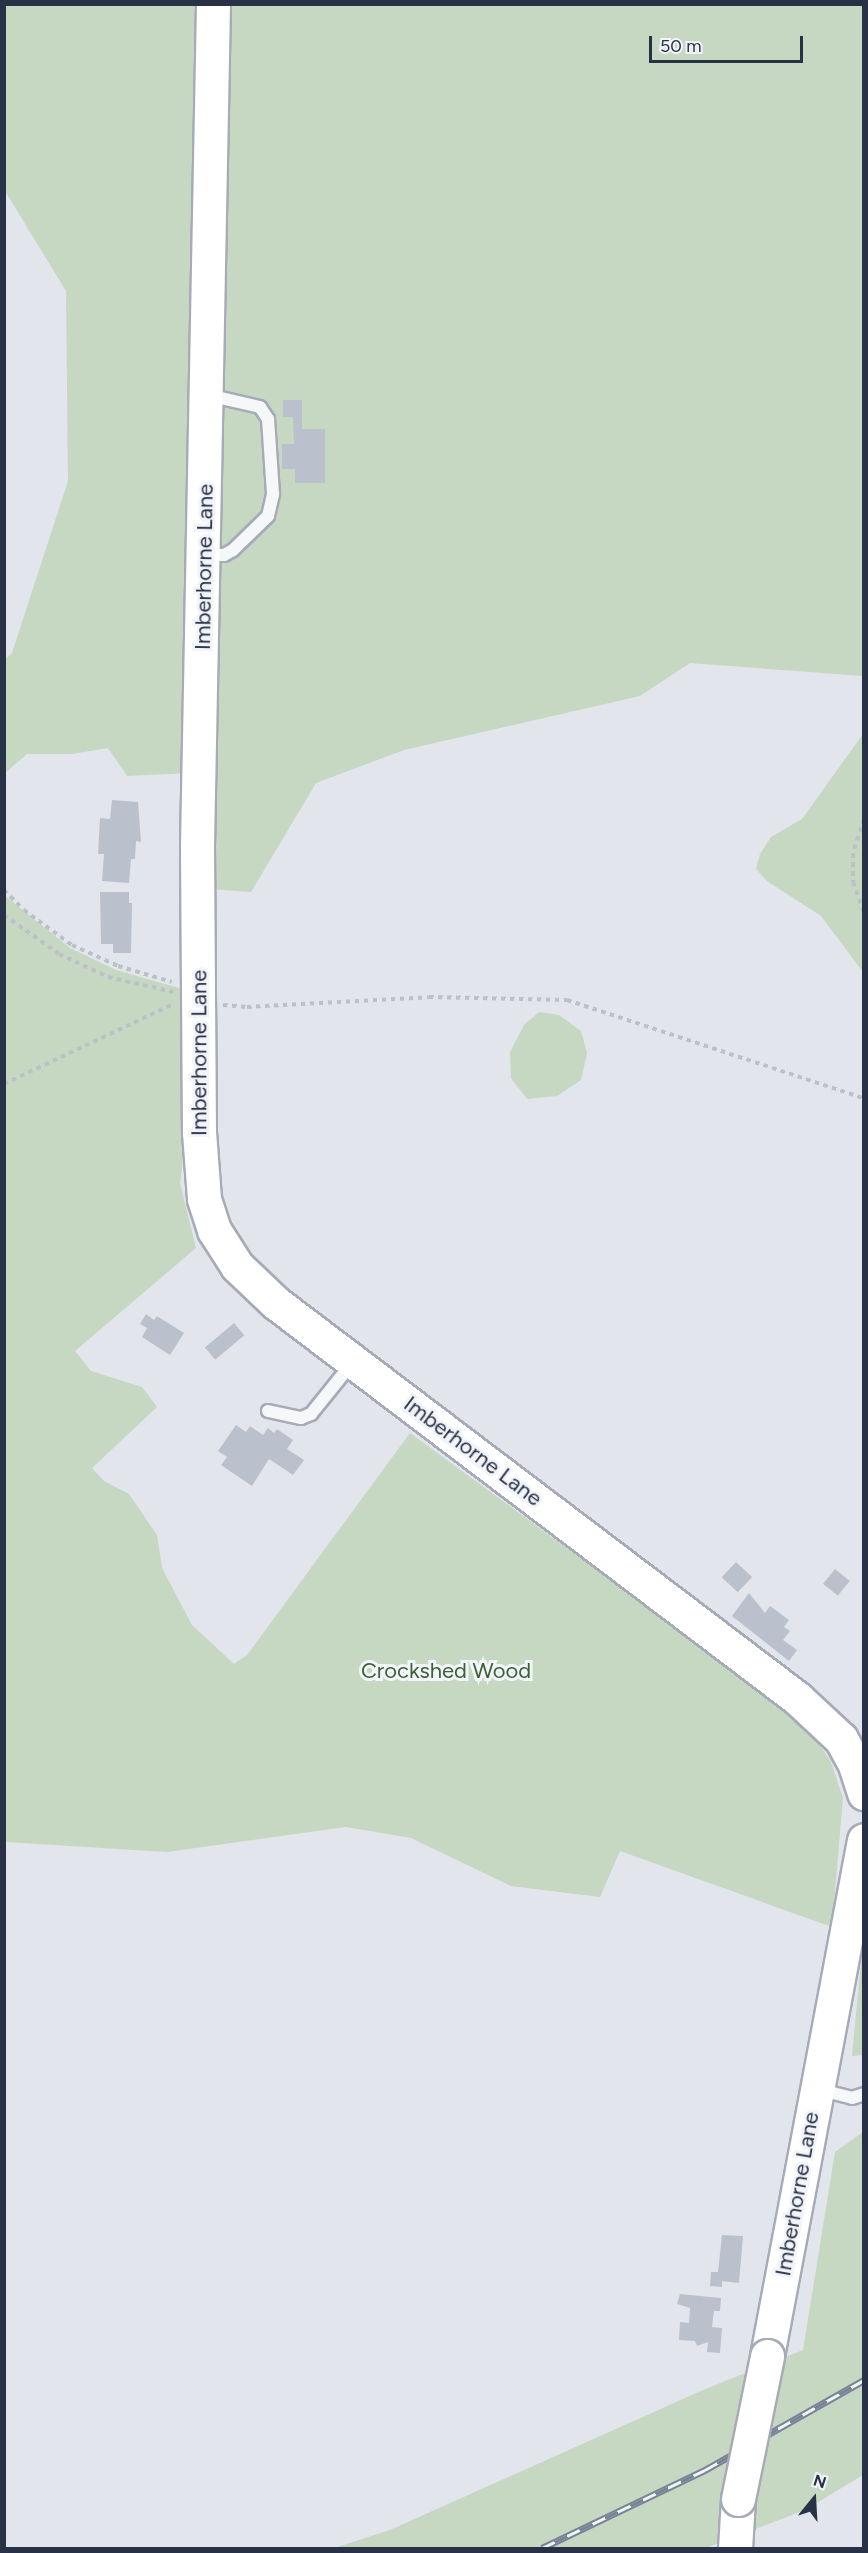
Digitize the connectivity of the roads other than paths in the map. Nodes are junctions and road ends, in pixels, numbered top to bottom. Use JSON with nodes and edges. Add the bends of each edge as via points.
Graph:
{"nodes":[{"id":1,"x":213,"y":4,"type":"edge"},
{"id":2,"x":207,"y":395,"type":"junction"},
{"id":3,"x":205,"y":555,"type":"junction"},
{"id":4,"x":353,"y":1361,"type":"junction"},
{"id":5,"x":268,"y":1411,"type":"dead end"},
{"id":6,"x":864,"y":1793,"type":"edge"},
{"id":7,"x":864,"y":1840,"type":"edge"},
{"id":8,"x":816,"y":2089,"type":"junction"},
{"id":9,"x":864,"y":2094,"type":"edge"},
{"id":10,"x":735,"y":2548,"type":"edge"}],
"edges":[{"from":1,"to":2,"type":"street","name":"Imberhorne Lane"},
{"from":2,"to":3,"type":"street","name":"Imberhorne Lane"},
{"from":2,"to":3,"type":"lane","via":[[260,407],[268,419],[273,494],[268,516],[233,550],[224,555]]},
{"from":3,"to":4,"type":"street","name":"Imberhorne Lane","via":[[189,992],[204,1199],[214,1230],[237,1266],[276,1303]]},
{"from":4,"to":5,"type":"lane","via":[[311,1414],[301,1418]]},
{"from":4,"to":6,"type":"street","name":"Imberhorne Lane","via":[[797,1698],[841,1739]]},
{"from":7,"to":8,"type":"street","name":"Imberhorne Lane"},
{"from":8,"to":9,"type":"lane","via":[[852,2098]]},
{"from":8,"to":10,"type":"street","name":"Imberhorne Lane","bridge":true,"via":[[738,2499]]}]}
